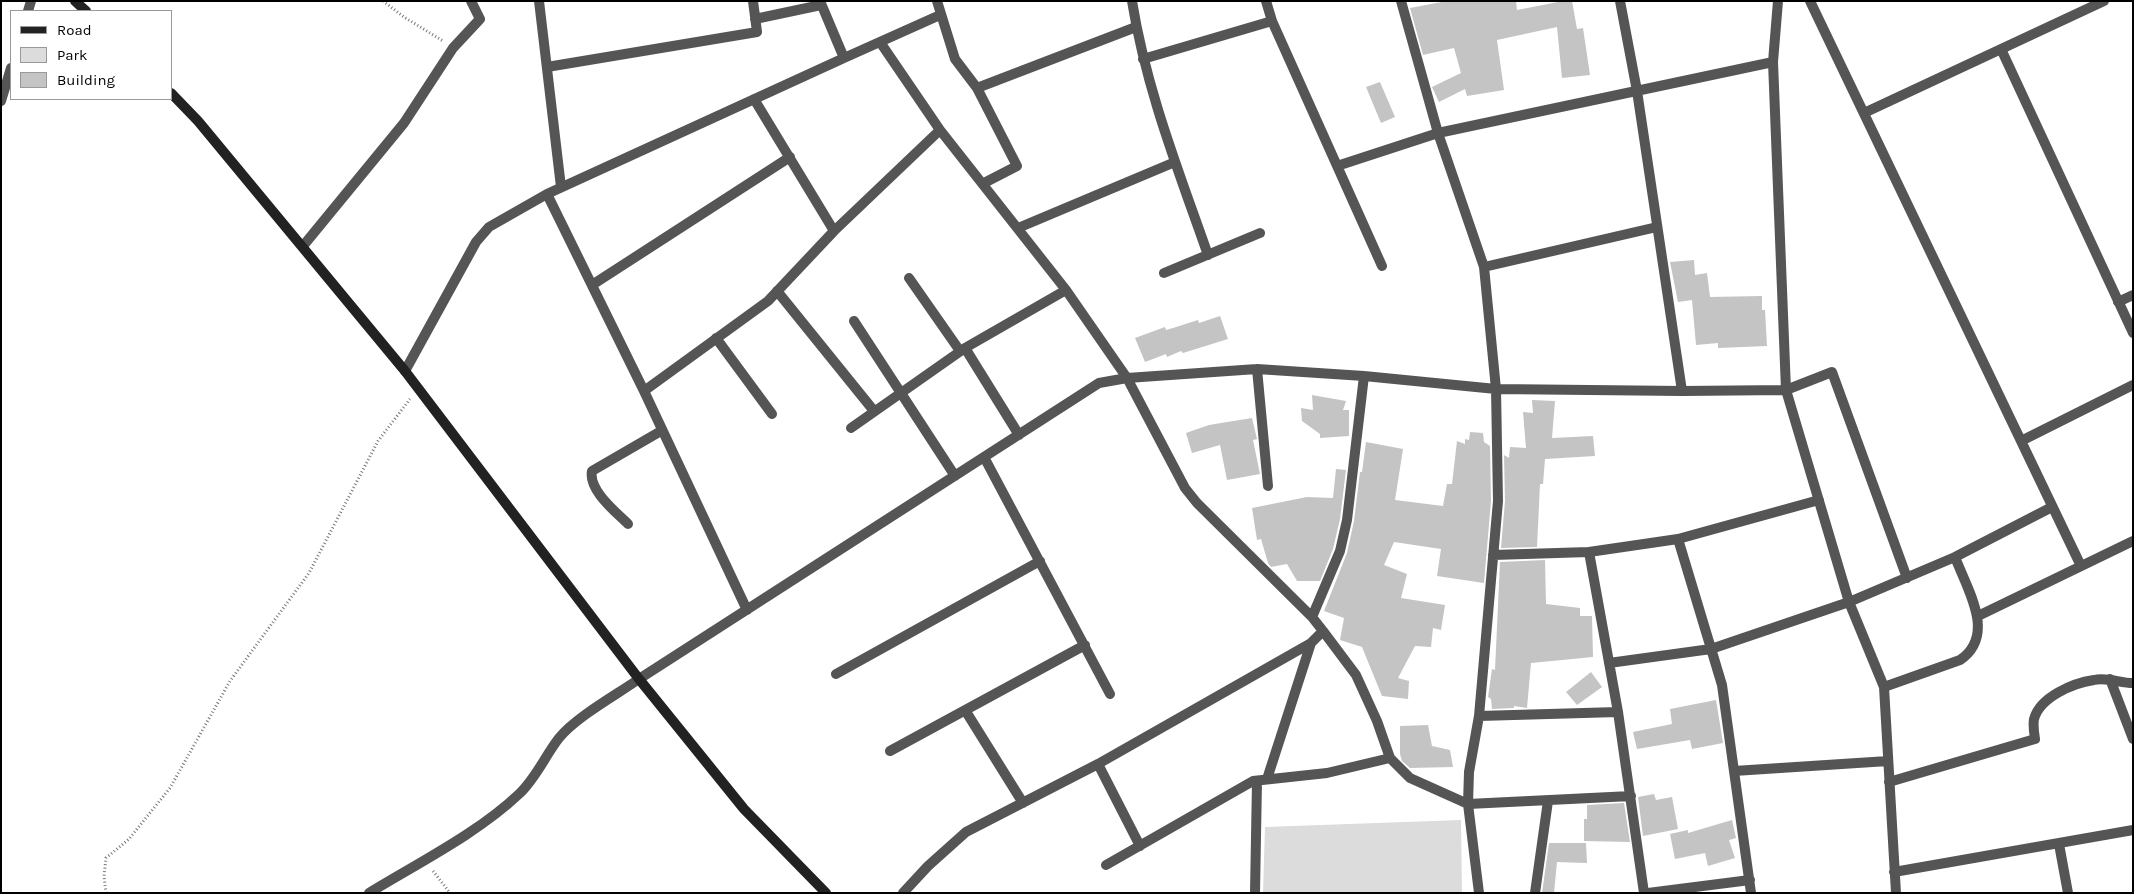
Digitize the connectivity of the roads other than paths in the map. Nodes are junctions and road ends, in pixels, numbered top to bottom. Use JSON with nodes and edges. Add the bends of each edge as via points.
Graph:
{"nodes":[{"id":1,"x":75,"y":1,"type":"edge"},
{"id":2,"x":471,"y":1,"type":"edge"},
{"id":3,"x":540,"y":1,"type":"edge"},
{"id":4,"x":753,"y":1,"type":"edge"},
{"id":5,"x":938,"y":1,"type":"edge"},
{"id":6,"x":1132,"y":1,"type":"edge"},
{"id":7,"x":1266,"y":1,"type":"edge"},
{"id":8,"x":1400,"y":1,"type":"edge"},
{"id":9,"x":1620,"y":1,"type":"edge"},
{"id":10,"x":1778,"y":1,"type":"edge"},
{"id":11,"x":1810,"y":1,"type":"edge"},
{"id":12,"x":2104,"y":1,"type":"edge"},
{"id":13,"x":820,"y":3,"type":"edge"},
{"id":14,"x":85,"y":10,"type":"edge"},
{"id":15,"x":940,"y":14,"type":"junction"},
{"id":16,"x":755,"y":19,"type":"junction"},
{"id":17,"x":1272,"y":21,"type":"junction"},
{"id":18,"x":1136,"y":27,"type":"junction"},
{"id":19,"x":880,"y":42,"type":"junction"},
{"id":20,"x":2001,"y":49,"type":"junction"},
{"id":21,"x":844,"y":58,"type":"junction"},
{"id":22,"x":1143,"y":58,"type":"junction"},
{"id":23,"x":1773,"y":62,"type":"junction"},
{"id":24,"x":547,"y":67,"type":"junction"},
{"id":25,"x":10,"y":71,"type":"edge"},
{"id":26,"x":977,"y":88,"type":"junction"},
{"id":27,"x":1637,"y":90,"type":"junction"},
{"id":28,"x":172,"y":94,"type":"edge"},
{"id":29,"x":754,"y":99,"type":"junction"},
{"id":30,"x":1,"y":101,"type":"edge"},
{"id":31,"x":1864,"y":113,"type":"junction"},
{"id":32,"x":940,"y":130,"type":"junction"},
{"id":33,"x":1438,"y":132,"type":"junction"},
{"id":34,"x":790,"y":157,"type":"junction"},
{"id":35,"x":1175,"y":162,"type":"junction"},
{"id":36,"x":1337,"y":166,"type":"junction"},
{"id":37,"x":984,"y":183,"type":"junction"},
{"id":38,"x":561,"y":188,"type":"junction"},
{"id":39,"x":547,"y":194,"type":"junction"},
{"id":40,"x":1657,"y":227,"type":"junction"},
{"id":41,"x":1018,"y":228,"type":"junction"},
{"id":42,"x":834,"y":231,"type":"junction"},
{"id":43,"x":1260,"y":233,"type":"dead end"},
{"id":44,"x":302,"y":246,"type":"junction"},
{"id":45,"x":1208,"y":254,"type":"junction"},
{"id":46,"x":1382,"y":266,"type":"dead end"},
{"id":47,"x":1484,"y":267,"type":"junction"},
{"id":48,"x":1164,"y":273,"type":"dead end"},
{"id":49,"x":909,"y":278,"type":"dead end"},
{"id":50,"x":592,"y":285,"type":"junction"},
{"id":51,"x":778,"y":290,"type":"junction"},
{"id":52,"x":1066,"y":290,"type":"junction"},
{"id":53,"x":2133,"y":295,"type":"edge"},
{"id":54,"x":2118,"y":302,"type":"junction"},
{"id":55,"x":854,"y":321,"type":"dead end"},
{"id":56,"x":2133,"y":333,"type":"edge"},
{"id":57,"x":716,"y":338,"type":"junction"},
{"id":58,"x":962,"y":350,"type":"junction"},
{"id":59,"x":1257,"y":369,"type":"junction"},
{"id":60,"x":405,"y":371,"type":"junction"},
{"id":61,"x":1364,"y":376,"type":"junction"},
{"id":62,"x":1128,"y":378,"type":"junction"},
{"id":63,"x":2133,"y":386,"type":"edge"},
{"id":64,"x":1496,"y":389,"type":"junction"},
{"id":65,"x":1786,"y":390,"type":"junction"},
{"id":66,"x":644,"y":391,"type":"junction"},
{"id":67,"x":901,"y":392,"type":"junction"},
{"id":68,"x":1682,"y":392,"type":"junction"},
{"id":69,"x":874,"y":411,"type":"junction"},
{"id":70,"x":772,"y":414,"type":"dead end"},
{"id":71,"x":851,"y":428,"type":"dead end"},
{"id":72,"x":661,"y":431,"type":"junction"},
{"id":73,"x":1018,"y":435,"type":"junction"},
{"id":74,"x":2021,"y":441,"type":"junction"},
{"id":75,"x":984,"y":457,"type":"junction"},
{"id":76,"x":955,"y":476,"type":"junction"},
{"id":77,"x":1268,"y":486,"type":"dead end"},
{"id":78,"x":1819,"y":500,"type":"junction"},
{"id":79,"x":2052,"y":508,"type":"junction"},
{"id":80,"x":628,"y":524,"type":"dead end"},
{"id":81,"x":1678,"y":539,"type":"junction"},
{"id":82,"x":2133,"y":541,"type":"edge"},
{"id":83,"x":1589,"y":552,"type":"junction"},
{"id":84,"x":1493,"y":555,"type":"junction"},
{"id":85,"x":1955,"y":557,"type":"junction"},
{"id":86,"x":1040,"y":562,"type":"junction"},
{"id":87,"x":2080,"y":566,"type":"junction"},
{"id":88,"x":1907,"y":578,"type":"junction"},
{"id":89,"x":1849,"y":602,"type":"junction"},
{"id":90,"x":747,"y":610,"type":"junction"},
{"id":91,"x":1978,"y":616,"type":"junction"},
{"id":92,"x":1312,"y":617,"type":"junction"},
{"id":93,"x":1323,"y":631,"type":"junction"},
{"id":94,"x":1311,"y":643,"type":"junction"},
{"id":95,"x":1084,"y":645,"type":"junction"},
{"id":96,"x":1711,"y":649,"type":"junction"},
{"id":97,"x":1610,"y":663,"type":"junction"},
{"id":98,"x":836,"y":674,"type":"dead end"},
{"id":99,"x":639,"y":679,"type":"junction"},
{"id":100,"x":2110,"y":679,"type":"junction"},
{"id":101,"x":2133,"y":682,"type":"edge"},
{"id":102,"x":1884,"y":688,"type":"junction"},
{"id":103,"x":1110,"y":694,"type":"dead end"},
{"id":104,"x":965,"y":710,"type":"junction"},
{"id":105,"x":1618,"y":712,"type":"junction"},
{"id":106,"x":1479,"y":716,"type":"junction"},
{"id":107,"x":2133,"y":739,"type":"edge"},
{"id":108,"x":890,"y":751,"type":"dead end"},
{"id":109,"x":1390,"y":758,"type":"junction"},
{"id":110,"x":1888,"y":761,"type":"junction"},
{"id":111,"x":1098,"y":764,"type":"junction"},
{"id":112,"x":1734,"y":771,"type":"junction"},
{"id":113,"x":1262,"y":780,"type":"junction"},
{"id":114,"x":1890,"y":782,"type":"junction"},
{"id":115,"x":1631,"y":796,"type":"junction"},
{"id":116,"x":1548,"y":802,"type":"junction"},
{"id":117,"x":1023,"y":803,"type":"junction"},
{"id":118,"x":1468,"y":804,"type":"junction"},
{"id":119,"x":2133,"y":830,"type":"edge"},
{"id":120,"x":2059,"y":844,"type":"junction"},
{"id":121,"x":1140,"y":846,"type":"junction"},
{"id":122,"x":1106,"y":865,"type":"dead end"},
{"id":123,"x":1894,"y":872,"type":"junction"},
{"id":124,"x":1750,"y":880,"type":"junction"},
{"id":125,"x":369,"y":893,"type":"edge"},
{"id":126,"x":826,"y":893,"type":"edge"},
{"id":127,"x":903,"y":893,"type":"edge"},
{"id":128,"x":1255,"y":893,"type":"edge"},
{"id":129,"x":1479,"y":893,"type":"edge"},
{"id":130,"x":1535,"y":893,"type":"edge"},
{"id":131,"x":1644,"y":893,"type":"edge"},
{"id":132,"x":1648,"y":893,"type":"edge"},
{"id":133,"x":1752,"y":893,"type":"edge"},
{"id":134,"x":1896,"y":893,"type":"edge"},
{"id":135,"x":2068,"y":893,"type":"edge"}],
"edges":[{"from":1,"to":14,"type":"street"},
{"from":2,"to":44,"type":"street","via":[[480,19],[453,48],[404,123]]},
{"from":3,"to":24,"type":"street"},
{"from":4,"to":16,"type":"street"},
{"from":5,"to":15,"type":"street"},
{"from":6,"to":18,"type":"street"},
{"from":7,"to":17,"type":"street"},
{"from":8,"to":33,"type":"street"},
{"from":9,"to":27,"type":"street"},
{"from":10,"to":23,"type":"street"},
{"from":11,"to":31,"type":"street"},
{"from":12,"to":20,"type":"street"},
{"from":13,"to":16,"type":"street"},
{"from":13,"to":21,"type":"street"},
{"from":15,"to":19,"type":"street"},
{"from":15,"to":26,"type":"street","via":[[955,59]]},
{"from":16,"to":24,"type":"street","via":[[757,32]]},
{"from":17,"to":22,"type":"street"},
{"from":17,"to":36,"type":"street"},
{"from":18,"to":22,"type":"street"},
{"from":18,"to":26,"type":"street"},
{"from":19,"to":21,"type":"street"},
{"from":19,"to":32,"type":"street"},
{"from":20,"to":31,"type":"street"},
{"from":20,"to":54,"type":"street"},
{"from":21,"to":29,"type":"street"},
{"from":22,"to":35,"type":"street"},
{"from":23,"to":27,"type":"street"},
{"from":23,"to":65,"type":"street"},
{"from":24,"to":38,"type":"street"},
{"from":25,"to":30,"type":"street"},
{"from":26,"to":37,"type":"street","via":[[1017,166]]},
{"from":27,"to":33,"type":"street"},
{"from":27,"to":40,"type":"street"},
{"from":28,"to":44,"type":"street"},
{"from":29,"to":34,"type":"street"},
{"from":29,"to":38,"type":"street"},
{"from":31,"to":74,"type":"street"},
{"from":32,"to":37,"type":"street"},
{"from":32,"to":42,"type":"street"},
{"from":33,"to":36,"type":"street"},
{"from":33,"to":47,"type":"street"},
{"from":34,"to":42,"type":"street"},
{"from":34,"to":50,"type":"street"},
{"from":35,"to":41,"type":"street"},
{"from":35,"to":45,"type":"street"},
{"from":36,"to":46,"type":"street"},
{"from":37,"to":41,"type":"street"},
{"from":38,"to":39,"type":"street"},
{"from":39,"to":50,"type":"street"},
{"from":39,"to":60,"type":"street","via":[[496,223],[476,242]]},
{"from":40,"to":47,"type":"street"},
{"from":40,"to":68,"type":"street"},
{"from":41,"to":52,"type":"street"},
{"from":42,"to":51,"type":"street"},
{"from":43,"to":45,"type":"street"},
{"from":44,"to":60,"type":"street"},
{"from":45,"to":48,"type":"street"},
{"from":47,"to":64,"type":"street"},
{"from":49,"to":58,"type":"street"},
{"from":50,"to":66,"type":"street"},
{"from":51,"to":57,"type":"street","via":[[768,301]]},
{"from":51,"to":69,"type":"street"},
{"from":52,"to":58,"type":"street"},
{"from":52,"to":62,"type":"street"},
{"from":53,"to":54,"type":"street"},
{"from":54,"to":56,"type":"street"},
{"from":55,"to":67,"type":"street"},
{"from":57,"to":66,"type":"street"},
{"from":57,"to":70,"type":"street"},
{"from":58,"to":67,"type":"street"},
{"from":58,"to":73,"type":"street"},
{"from":59,"to":61,"type":"street"},
{"from":59,"to":62,"type":"street"},
{"from":59,"to":77,"type":"street"},
{"from":60,"to":99,"type":"street"},
{"from":61,"to":64,"type":"street"},
{"from":61,"to":92,"type":"street","via":[[1347,520],[1340,550]]},
{"from":62,"to":73,"type":"street","via":[[1099,383]]},
{"from":62,"to":92,"type":"street","via":[[1185,488]]},
{"from":63,"to":74,"type":"street"},
{"from":64,"to":68,"type":"street"},
{"from":64,"to":84,"type":"street","via":[[1498,501]]},
{"from":65,"to":68,"type":"street"},
{"from":65,"to":78,"type":"street"},
{"from":65,"to":88,"type":"street","via":[[1832,372]]},
{"from":66,"to":72,"type":"street"},
{"from":67,"to":69,"type":"street"},
{"from":67,"to":76,"type":"street"},
{"from":69,"to":71,"type":"street"},
{"from":72,"to":80,"type":"street","via":[[592,471],[593,481],[604,501]]},
{"from":72,"to":90,"type":"street"},
{"from":73,"to":75,"type":"street"},
{"from":74,"to":79,"type":"street"},
{"from":75,"to":76,"type":"street"},
{"from":75,"to":86,"type":"street"},
{"from":76,"to":90,"type":"street"},
{"from":78,"to":81,"type":"street"},
{"from":78,"to":89,"type":"street"},
{"from":79,"to":85,"type":"street"},
{"from":79,"to":87,"type":"street"},
{"from":81,"to":83,"type":"street"},
{"from":81,"to":96,"type":"street"},
{"from":82,"to":87,"type":"street"},
{"from":83,"to":84,"type":"street"},
{"from":83,"to":97,"type":"street"},
{"from":84,"to":106,"type":"street"},
{"from":85,"to":88,"type":"street"},
{"from":85,"to":91,"type":"street"},
{"from":86,"to":95,"type":"street"},
{"from":86,"to":98,"type":"street"},
{"from":87,"to":91,"type":"street"},
{"from":88,"to":89,"type":"street"},
{"from":89,"to":96,"type":"street"},
{"from":89,"to":102,"type":"street"},
{"from":90,"to":99,"type":"street"},
{"from":91,"to":102,"type":"street","via":[[1979,630],[1970,653],[1960,660]]},
{"from":92,"to":93,"type":"street"},
{"from":93,"to":94,"type":"street"},
{"from":93,"to":109,"type":"street","via":[[1356,676]]},
{"from":94,"to":111,"type":"street"},
{"from":94,"to":113,"type":"street"},
{"from":95,"to":103,"type":"street"},
{"from":95,"to":104,"type":"street"},
{"from":96,"to":97,"type":"street"},
{"from":96,"to":112,"type":"street","via":[[1722,685]]},
{"from":97,"to":105,"type":"street"},
{"from":99,"to":125,"type":"street","via":[[576,722],[560,737],[519,794],[477,827]]},
{"from":99,"to":126,"type":"street","via":[[744,810]]},
{"from":100,"to":101,"type":"street"},
{"from":100,"to":107,"type":"street"},
{"from":100,"to":114,"type":"street","via":[[2070,687],[2040,707],[2034,720],[2034,739]]},
{"from":102,"to":110,"type":"street"},
{"from":104,"to":108,"type":"street"},
{"from":104,"to":117,"type":"street"},
{"from":105,"to":106,"type":"street"},
{"from":105,"to":115,"type":"street"},
{"from":106,"to":118,"type":"street","via":[[1469,772]]},
{"from":109,"to":113,"type":"street","via":[[1327,772]]},
{"from":109,"to":118,"type":"street","via":[[1410,778]]},
{"from":110,"to":112,"type":"street"},
{"from":110,"to":114,"type":"street"},
{"from":111,"to":117,"type":"street"},
{"from":111,"to":121,"type":"street"},
{"from":112,"to":124,"type":"street"},
{"from":113,"to":121,"type":"street"},
{"from":113,"to":128,"type":"street"},
{"from":114,"to":123,"type":"street"},
{"from":115,"to":116,"type":"street"},
{"from":115,"to":131,"type":"street"},
{"from":116,"to":118,"type":"street"},
{"from":116,"to":130,"type":"street"},
{"from":117,"to":127,"type":"street","via":[[966,832]]},
{"from":118,"to":129,"type":"street"},
{"from":119,"to":120,"type":"street"},
{"from":120,"to":123,"type":"street"},
{"from":120,"to":135,"type":"street"},
{"from":121,"to":122,"type":"street"},
{"from":123,"to":134,"type":"street"},
{"from":124,"to":132,"type":"street"},
{"from":124,"to":133,"type":"street"}]}
